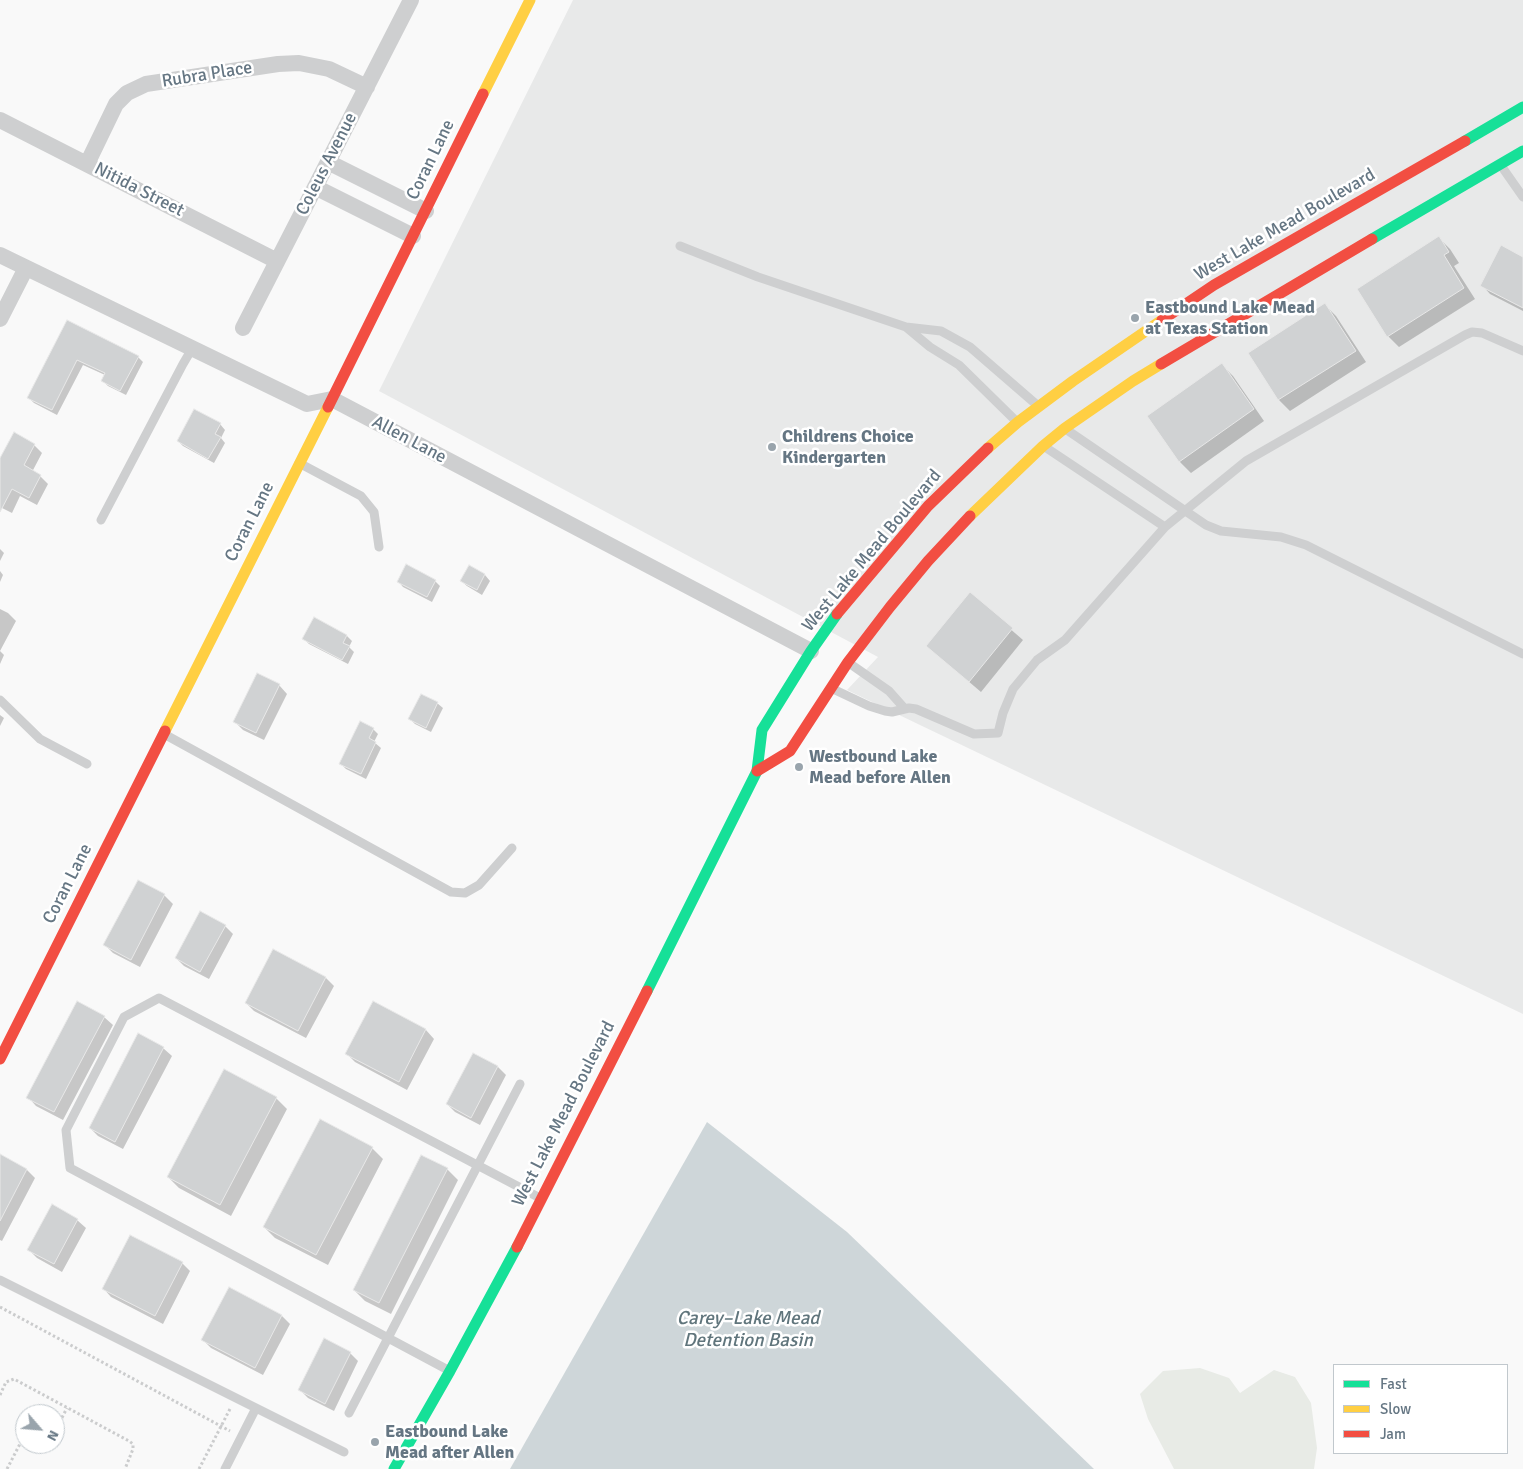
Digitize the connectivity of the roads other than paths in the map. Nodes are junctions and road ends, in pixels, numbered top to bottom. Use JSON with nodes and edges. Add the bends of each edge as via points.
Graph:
{"nodes":[{"id":1,"x":412,"y":0,"type":"edge"},
{"id":2,"x":530,"y":0,"type":"edge"},
{"id":3,"x":367,"y":88,"type":"junction"},
{"id":4,"x":1523,"y":107,"type":"edge"},
{"id":5,"x":0,"y":120,"type":"edge"},
{"id":6,"x":1523,"y":151,"type":"edge"},
{"id":7,"x":1498,"y":160,"type":"junction"},
{"id":8,"x":328,"y":162,"type":"junction"},
{"id":9,"x":87,"y":164,"type":"junction"},
{"id":10,"x":315,"y":187,"type":"junction"},
{"id":11,"x":1523,"y":198,"type":"edge"},
{"id":12,"x":426,"y":211,"type":"junction"},
{"id":13,"x":413,"y":236,"type":"junction"},
{"id":14,"x":680,"y":246,"type":"dead end"},
{"id":15,"x":0,"y":255,"type":"edge"},
{"id":16,"x":277,"y":261,"type":"junction"},
{"id":17,"x":26,"y":268,"type":"junction"},
{"id":18,"x":0,"y":319,"type":"edge"},
{"id":19,"x":906,"y":327,"type":"junction"},
{"id":20,"x":243,"y":328,"type":"dead end"},
{"id":21,"x":193,"y":347,"type":"junction"},
{"id":22,"x":1523,"y":351,"type":"edge"},
{"id":23,"x":332,"y":399,"type":"junction"},
{"id":24,"x":1042,"y":409,"type":"junction"},
{"id":25,"x":1021,"y":425,"type":"junction"},
{"id":26,"x":1062,"y":426,"type":"junction"},
{"id":27,"x":1039,"y":443,"type":"junction"},
{"id":28,"x":299,"y":463,"type":"junction"},
{"id":29,"x":1185,"y":511,"type":"junction"},
{"id":30,"x":100,"y":520,"type":"dead end"},
{"id":31,"x":1165,"y":527,"type":"junction"},
{"id":32,"x":379,"y":547,"type":"dead end"},
{"id":33,"x":810,"y":651,"type":"junction"},
{"id":34,"x":1523,"y":654,"type":"edge"},
{"id":35,"x":848,"y":662,"type":"junction"},
{"id":36,"x":830,"y":688,"type":"junction"},
{"id":37,"x":0,"y":700,"type":"edge"},
{"id":38,"x":905,"y":709,"type":"junction"},
{"id":39,"x":163,"y":734,"type":"junction"},
{"id":40,"x":87,"y":764,"type":"dead end"},
{"id":41,"x":757,"y":771,"type":"junction"},
{"id":42,"x":512,"y":848,"type":"dead end"},
{"id":43,"x":0,"y":1059,"type":"edge"},
{"id":44,"x":520,"y":1084,"type":"dead end"},
{"id":45,"x":477,"y":1165,"type":"junction"},
{"id":46,"x":542,"y":1199,"type":"junction"},
{"id":47,"x":0,"y":1280,"type":"edge"},
{"id":48,"x":388,"y":1338,"type":"junction"},
{"id":49,"x":450,"y":1371,"type":"junction"},
{"id":50,"x":256,"y":1408,"type":"junction"},
{"id":51,"x":349,"y":1413,"type":"dead end"},
{"id":52,"x":344,"y":1452,"type":"dead end"},
{"id":53,"x":225,"y":1469,"type":"edge"},
{"id":54,"x":394,"y":1469,"type":"edge"}],
"edges":[{"from":1,"to":3,"type":"street","name":"Coleus Avenue"},
{"from":2,"to":12,"type":"main road","name":"Coran Lane"},
{"from":3,"to":8,"type":"street","name":"Coleus Avenue"},
{"from":3,"to":9,"type":"street","name":"Rubra Place","via":[[329,69],[299,63],[146,84],[127,93],[116,104]]},
{"from":4,"to":24,"type":"main road","name":"West Lake Mead Boulevard","via":[[1482,136],[1214,285],[1072,381]]},
{"from":5,"to":9,"type":"street","name":"Nitida Street"},
{"from":6,"to":7,"type":"main road"},
{"from":7,"to":11,"type":"lane"},
{"from":7,"to":26,"type":"main road"},
{"from":8,"to":10,"type":"street","name":"Coleus Avenue"},
{"from":8,"to":12,"type":"street"},
{"from":9,"to":16,"type":"street","name":"Nitida Street"},
{"from":10,"to":13,"type":"street"},
{"from":10,"to":16,"type":"street","name":"Coleus Avenue"},
{"from":12,"to":13,"type":"main road","name":"Coran Lane"},
{"from":13,"to":23,"type":"main road","name":"Coran Lane"},
{"from":14,"to":19,"type":"lane"},
{"from":15,"to":17,"type":"street"},
{"from":16,"to":20,"type":"street","name":"Coleus Avenue"},
{"from":17,"to":18,"type":"street"},
{"from":17,"to":21,"type":"street"},
{"from":19,"to":24,"type":"lane","via":[[941,331],[970,347]]},
{"from":19,"to":25,"type":"lane","via":[[959,365]]},
{"from":21,"to":23,"type":"street","via":[[307,404]]},
{"from":21,"to":30,"type":"lane"},
{"from":22,"to":29,"type":"lane","via":[[1482,333],[1465,335],[1246,461]]},
{"from":23,"to":28,"type":"main road","name":"Coran Lane"},
{"from":23,"to":33,"type":"street","name":"Allen Lane"},
{"from":24,"to":25,"type":"main road","name":"West Lake Mead Boulevard"},
{"from":25,"to":33,"type":"main road","name":"West Lake Mead Boulevard","via":[[982,452],[928,506]]},
{"from":26,"to":27,"type":"main road"},
{"from":26,"to":29,"type":"lane"},
{"from":27,"to":31,"type":"lane"},
{"from":27,"to":35,"type":"main road","via":[[928,561]]},
{"from":28,"to":32,"type":"lane","via":[[360,496],[374,512]]},
{"from":28,"to":39,"type":"main road","name":"Coran Lane"},
{"from":29,"to":31,"type":"lane"},
{"from":29,"to":34,"type":"lane","via":[[1221,531],[1282,537],[1306,545]]},
{"from":31,"to":38,"type":"lane","via":[[1065,640],[1028,670],[1009,698],[998,733],[974,734],[916,709]]},
{"from":33,"to":41,"type":"main road","name":"West Lake Mead Boulevard","via":[[762,730]]},
{"from":35,"to":36,"type":"main road"},
{"from":35,"to":38,"type":"lane","via":[[889,691]]},
{"from":36,"to":38,"type":"lane","via":[[885,711]]},
{"from":36,"to":41,"type":"main road","via":[[790,751]]},
{"from":37,"to":40,"type":"lane","via":[[40,739]]},
{"from":39,"to":42,"type":"lane","via":[[451,892],[465,893],[479,885]]},
{"from":39,"to":43,"type":"main road","name":"Coran Lane"},
{"from":41,"to":46,"type":"main road","name":"West Lake Mead Boulevard"},
{"from":44,"to":45,"type":"lane"},
{"from":45,"to":46,"type":"lane"},
{"from":45,"to":48,"type":"lane"},
{"from":45,"to":48,"type":"lane","via":[[159,998],[124,1017],[66,1130],[70,1168]]},
{"from":46,"to":49,"type":"main road","name":"West Lake Mead Boulevard"},
{"from":47,"to":50,"type":"lane"},
{"from":48,"to":49,"type":"lane"},
{"from":48,"to":51,"type":"lane"},
{"from":49,"to":54,"type":"main road","name":"West Lake Mead Boulevard"},
{"from":50,"to":52,"type":"lane"},
{"from":50,"to":53,"type":"lane"}]}
